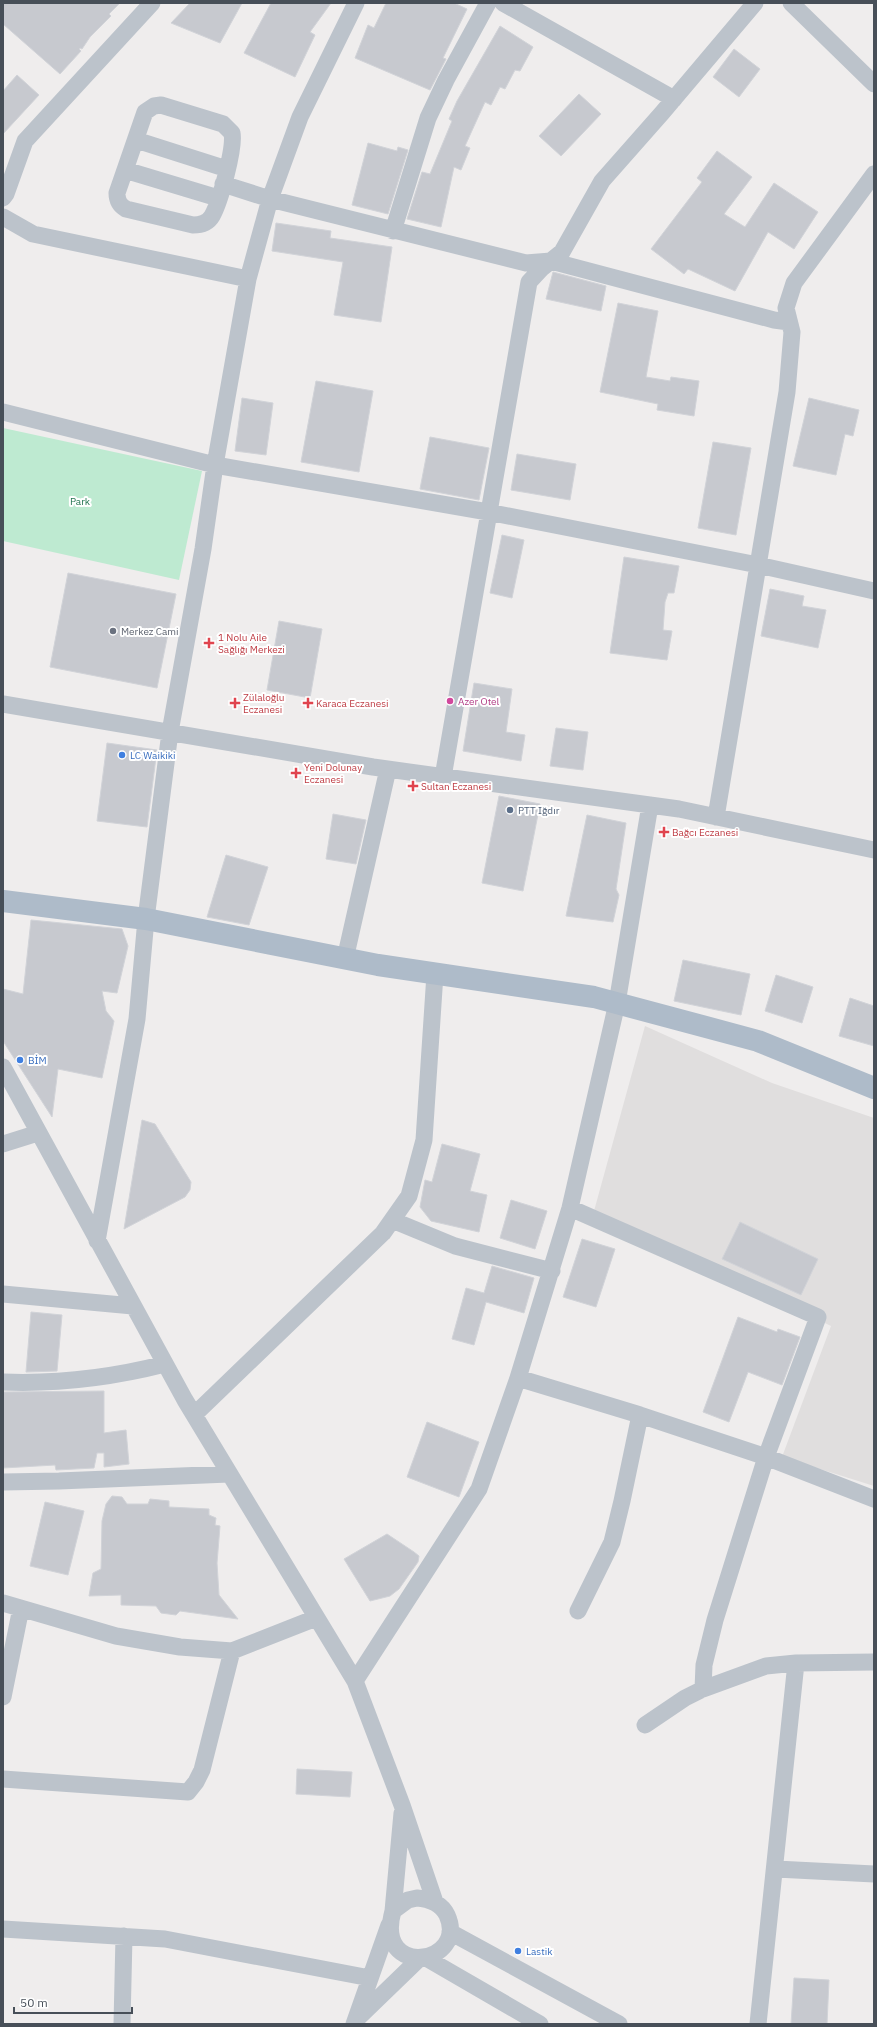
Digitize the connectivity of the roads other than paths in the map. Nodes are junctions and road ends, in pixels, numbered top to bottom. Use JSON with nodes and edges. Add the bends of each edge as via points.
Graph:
{"nodes":[{"id":1,"x":152,"y":3,"type":"edge"},
{"id":2,"x":356,"y":3,"type":"edge"},
{"id":3,"x":488,"y":3,"type":"edge"},
{"id":4,"x":503,"y":3,"type":"edge"},
{"id":5,"x":756,"y":3,"type":"edge"},
{"id":6,"x":791,"y":3,"type":"edge"},
{"id":7,"x":874,"y":84,"type":"edge"},
{"id":8,"x":674,"y":99,"type":"junction"},
{"id":9,"x":136,"y":140,"type":"junction"},
{"id":10,"x":125,"y":170,"type":"junction"},
{"id":11,"x":874,"y":174,"type":"edge"},
{"id":12,"x":223,"y":183,"type":"junction"},
{"id":13,"x":3,"y":198,"type":"edge"},
{"id":14,"x":270,"y":200,"type":"junction"},
{"id":15,"x":3,"y":217,"type":"edge"},
{"id":16,"x":393,"y":231,"type":"junction"},
{"id":17,"x":551,"y":261,"type":"junction"},
{"id":18,"x":248,"y":279,"type":"junction"},
{"id":19,"x":789,"y":322,"type":"junction"},
{"id":20,"x":3,"y":412,"type":"edge"},
{"id":21,"x":215,"y":465,"type":"junction"},
{"id":22,"x":488,"y":512,"type":"junction"},
{"id":23,"x":758,"y":564,"type":"junction"},
{"id":24,"x":874,"y":591,"type":"edge"},
{"id":25,"x":3,"y":704,"type":"edge"},
{"id":26,"x":170,"y":732,"type":"junction"},
{"id":27,"x":388,"y":769,"type":"junction"},
{"id":28,"x":443,"y":777,"type":"junction"},
{"id":29,"x":650,"y":805,"type":"junction"},
{"id":30,"x":716,"y":817,"type":"junction"},
{"id":31,"x":874,"y":850,"type":"edge"},
{"id":32,"x":3,"y":901,"type":"edge"},
{"id":33,"x":146,"y":919,"type":"junction"},
{"id":34,"x":345,"y":959,"type":"junction"},
{"id":35,"x":435,"y":974,"type":"junction"},
{"id":36,"x":617,"y":1003,"type":"junction"},
{"id":37,"x":3,"y":1067,"type":"edge"},
{"id":38,"x":874,"y":1088,"type":"edge"},
{"id":39,"x":38,"y":1133,"type":"junction"},
{"id":40,"x":3,"y":1144,"type":"edge"},
{"id":41,"x":570,"y":1208,"type":"junction"},
{"id":42,"x":392,"y":1220,"type":"junction"},
{"id":43,"x":97,"y":1242,"type":"junction"},
{"id":44,"x":552,"y":1271,"type":"junction"},
{"id":45,"x":3,"y":1294,"type":"edge"},
{"id":46,"x":133,"y":1306,"type":"junction"},
{"id":47,"x":165,"y":1364,"type":"junction"},
{"id":48,"x":518,"y":1378,"type":"junction"},
{"id":49,"x":3,"y":1382,"type":"edge"},
{"id":50,"x":194,"y":1415,"type":"junction"},
{"id":51,"x":640,"y":1415,"type":"junction"},
{"id":52,"x":766,"y":1457,"type":"junction"},
{"id":53,"x":229,"y":1474,"type":"junction"},
{"id":54,"x":3,"y":1482,"type":"edge"},
{"id":55,"x":874,"y":1499,"type":"edge"},
{"id":56,"x":3,"y":1603,"type":"edge"},
{"id":57,"x":21,"y":1608,"type":"junction"},
{"id":58,"x":578,"y":1611,"type":"dead end"},
{"id":59,"x":316,"y":1618,"type":"junction"},
{"id":60,"x":232,"y":1651,"type":"junction"},
{"id":61,"x":874,"y":1662,"type":"edge"},
{"id":62,"x":796,"y":1663,"type":"junction"},
{"id":63,"x":355,"y":1681,"type":"junction"},
{"id":64,"x":703,"y":1689,"type":"junction"},
{"id":65,"x":3,"y":1697,"type":"edge"},
{"id":66,"x":645,"y":1725,"type":"dead end"},
{"id":67,"x":3,"y":1779,"type":"edge"},
{"id":68,"x":402,"y":1805,"type":"junction"},
{"id":69,"x":776,"y":1869,"type":"junction"},
{"id":70,"x":874,"y":1874,"type":"edge"},
{"id":71,"x":435,"y":1902,"type":"junction"},
{"id":72,"x":392,"y":1916,"type":"junction"},
{"id":73,"x":3,"y":1929,"type":"edge"},
{"id":74,"x":450,"y":1932,"type":"junction"},
{"id":75,"x":124,"y":1936,"type":"junction"},
{"id":76,"x":423,"y":1958,"type":"junction"},
{"id":77,"x":370,"y":1978,"type":"junction"},
{"id":78,"x":355,"y":2022,"type":"edge"},
{"id":79,"x":122,"y":2024,"type":"edge"},
{"id":80,"x":540,"y":2024,"type":"edge"},
{"id":81,"x":619,"y":2024,"type":"edge"},
{"id":82,"x":758,"y":2024,"type":"edge"}],
"edges":[{"from":1,"to":13,"type":"street","via":[[25,141]]},
{"from":2,"to":14,"type":"street","via":[[300,117]]},
{"from":3,"to":16,"type":"street","via":[[428,118]]},
{"from":4,"to":8,"type":"street"},
{"from":5,"to":8,"type":"street"},
{"from":6,"to":7,"type":"street"},
{"from":8,"to":17,"type":"street","via":[[602,181],[562,252]]},
{"from":9,"to":10,"type":"street"},
{"from":9,"to":12,"type":"street"},
{"from":9,"to":12,"type":"street","via":[[145,112],[157,105],[227,126],[232,133],[232,145]]},
{"from":10,"to":12,"type":"street"},
{"from":10,"to":12,"type":"street","via":[[117,198],[126,209],[199,225],[209,220],[212,215]]},
{"from":11,"to":19,"type":"street","via":[[794,283],[786,308]]},
{"from":12,"to":14,"type":"street"},
{"from":14,"to":16,"type":"street"},
{"from":14,"to":18,"type":"street"},
{"from":15,"to":18,"type":"street","via":[[34,234]]},
{"from":16,"to":17,"type":"street","via":[[526,263]]},
{"from":17,"to":19,"type":"street"},
{"from":17,"to":22,"type":"street","via":[[530,282]]},
{"from":18,"to":21,"type":"street"},
{"from":19,"to":23,"type":"street","via":[[792,332],[787,392]]},
{"from":20,"to":21,"type":"street"},
{"from":21,"to":22,"type":"street"},
{"from":21,"to":26,"type":"street","via":[[203,549]]},
{"from":22,"to":23,"type":"street"},
{"from":22,"to":28,"type":"street"},
{"from":23,"to":24,"type":"street"},
{"from":23,"to":30,"type":"street"},
{"from":25,"to":26,"type":"street"},
{"from":26,"to":27,"type":"street"},
{"from":26,"to":33,"type":"street"},
{"from":27,"to":28,"type":"street"},
{"from":27,"to":34,"type":"street"},
{"from":28,"to":29,"type":"street"},
{"from":29,"to":30,"type":"street"},
{"from":29,"to":36,"type":"street"},
{"from":30,"to":31,"type":"street"},
{"from":32,"to":33,"type":"main road"},
{"from":33,"to":34,"type":"main road"},
{"from":33,"to":43,"type":"street","via":[[137,1019]]},
{"from":34,"to":35,"type":"main road"},
{"from":35,"to":36,"type":"main road","via":[[594,997]]},
{"from":35,"to":42,"type":"street","via":[[424,1140],[408,1196]]},
{"from":36,"to":38,"type":"main road","via":[[758,1041]]},
{"from":36,"to":41,"type":"street"},
{"from":37,"to":39,"type":"street"},
{"from":39,"to":40,"type":"street"},
{"from":39,"to":43,"type":"street"},
{"from":41,"to":44,"type":"street"},
{"from":41,"to":52,"type":"street","via":[[818,1317]]},
{"from":42,"to":44,"type":"street","via":[[455,1246]]},
{"from":42,"to":50,"type":"street","via":[[383,1233]]},
{"from":43,"to":46,"type":"street"},
{"from":44,"to":48,"type":"street"},
{"from":45,"to":46,"type":"street"},
{"from":46,"to":47,"type":"street"},
{"from":47,"to":49,"type":"street","via":[[131,1373]]},
{"from":47,"to":50,"type":"street"},
{"from":48,"to":51,"type":"street"},
{"from":48,"to":63,"type":"street","via":[[479,1489]]},
{"from":50,"to":53,"type":"street"},
{"from":51,"to":52,"type":"street"},
{"from":51,"to":58,"type":"street","via":[[612,1542]]},
{"from":52,"to":55,"type":"street"},
{"from":52,"to":64,"type":"street","via":[[715,1620],[704,1665]]},
{"from":53,"to":54,"type":"street"},
{"from":53,"to":59,"type":"street"},
{"from":56,"to":57,"type":"street"},
{"from":57,"to":60,"type":"street","via":[[116,1636],[180,1647]]},
{"from":57,"to":65,"type":"street"},
{"from":59,"to":60,"type":"street"},
{"from":59,"to":63,"type":"street"},
{"from":60,"to":67,"type":"street","via":[[202,1770],[188,1792]]},
{"from":61,"to":62,"type":"street"},
{"from":62,"to":64,"type":"street","via":[[766,1666]]},
{"from":62,"to":69,"type":"street"},
{"from":63,"to":68,"type":"street"},
{"from":64,"to":66,"type":"street"},
{"from":68,"to":71,"type":"street"},
{"from":68,"to":72,"type":"street"},
{"from":69,"to":70,"type":"street"},
{"from":69,"to":82,"type":"street"},
{"from":71,"to":72,"type":"street","via":[[417,1898],[408,1900]]},
{"from":71,"to":74,"type":"street","via":[[447,1915]]},
{"from":72,"to":76,"type":"street","via":[[390,1930],[396,1947],[402,1953]]},
{"from":72,"to":77,"type":"street"},
{"from":73,"to":75,"type":"street"},
{"from":74,"to":76,"type":"street","via":[[442,1949]]},
{"from":74,"to":81,"type":"street"},
{"from":75,"to":77,"type":"street","via":[[194,1944]]},
{"from":75,"to":79,"type":"street"},
{"from":76,"to":78,"type":"street"},
{"from":76,"to":80,"type":"street"},
{"from":77,"to":78,"type":"street"}]}
